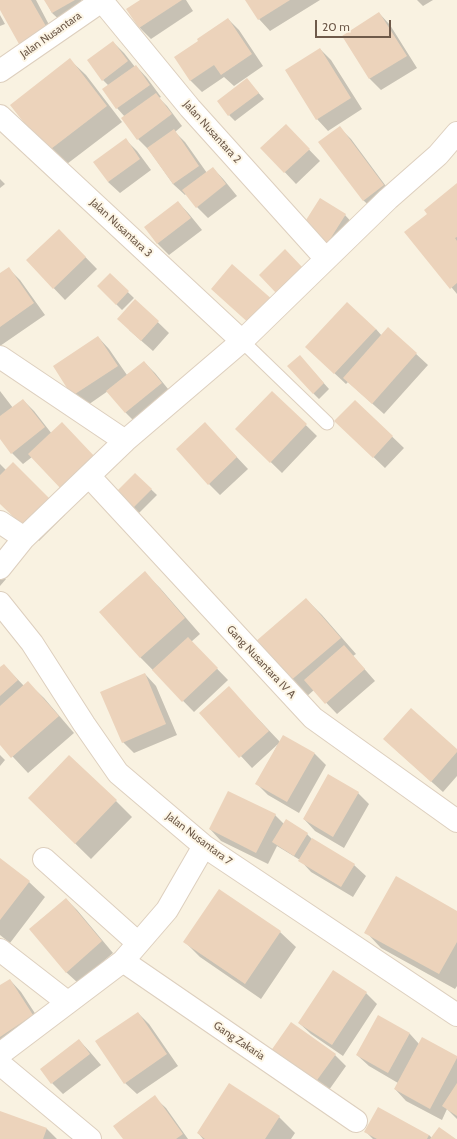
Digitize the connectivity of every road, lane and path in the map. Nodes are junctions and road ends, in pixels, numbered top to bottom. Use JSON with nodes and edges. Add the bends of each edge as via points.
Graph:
{"nodes":[{"id":1,"x":102,"y":0,"type":"edge"},
{"id":2,"x":0,"y":71,"type":"edge"},
{"id":3,"x":0,"y":116,"type":"edge"},
{"id":4,"x":457,"y":133,"type":"edge"},
{"id":5,"x":326,"y":259,"type":"junction"},
{"id":6,"x":242,"y":341,"type":"junction"},
{"id":7,"x":0,"y":357,"type":"edge"},
{"id":8,"x":327,"y":423,"type":"dead end"},
{"id":9,"x":125,"y":441,"type":"junction"},
{"id":10,"x":89,"y":476,"type":"junction"},
{"id":11,"x":0,"y":522,"type":"edge"},
{"id":12,"x":24,"y":538,"type":"junction"},
{"id":13,"x":0,"y":568,"type":"edge"},
{"id":14,"x":0,"y":603,"type":"edge"},
{"id":15,"x":457,"y":821,"type":"edge"},
{"id":16,"x":204,"y":846,"type":"junction"},
{"id":17,"x":44,"y":859,"type":"dead end"},
{"id":18,"x":138,"y":943,"type":"junction"},
{"id":19,"x":0,"y":950,"type":"edge"},
{"id":20,"x":123,"y":961,"type":"junction"},
{"id":21,"x":68,"y":1002,"type":"junction"},
{"id":22,"x":457,"y":1015,"type":"edge"},
{"id":23,"x":0,"y":1054,"type":"edge"},
{"id":24,"x":0,"y":1064,"type":"edge"},
{"id":25,"x":356,"y":1121,"type":"dead end"},
{"id":26,"x":90,"y":1139,"type":"edge"}],
"edges":[{"from":1,"to":2,"type":"street","name":"Jalan Nusantara"},
{"from":1,"to":5,"type":"street","name":"Jalan Nusantara 2","via":[[190,108]]},
{"from":3,"to":6,"type":"street","name":"Jalan Nusantara 3"},
{"from":4,"to":5,"type":"street","via":[[438,155]]},
{"from":5,"to":6,"type":"street"},
{"from":6,"to":8,"type":"lane"},
{"from":6,"to":9,"type":"street"},
{"from":7,"to":9,"type":"street"},
{"from":9,"to":10,"type":"street"},
{"from":10,"to":12,"type":"street"},
{"from":10,"to":15,"type":"street","name":"Gang Nusantara IV A","via":[[314,718]]},
{"from":11,"to":12,"type":"street"},
{"from":12,"to":13,"type":"street"},
{"from":14,"to":16,"type":"street","name":"Jalan Nusantara 7","via":[[32,643],[118,773]]},
{"from":16,"to":18,"type":"street","via":[[168,910]]},
{"from":16,"to":22,"type":"street","name":"Jalan Nusantara 7"},
{"from":17,"to":18,"type":"street"},
{"from":18,"to":20,"type":"street"},
{"from":19,"to":21,"type":"street"},
{"from":20,"to":21,"type":"street"},
{"from":20,"to":25,"type":"street","name":"Gang Zakaria"},
{"from":21,"to":23,"type":"street"},
{"from":24,"to":26,"type":"street"}]}
